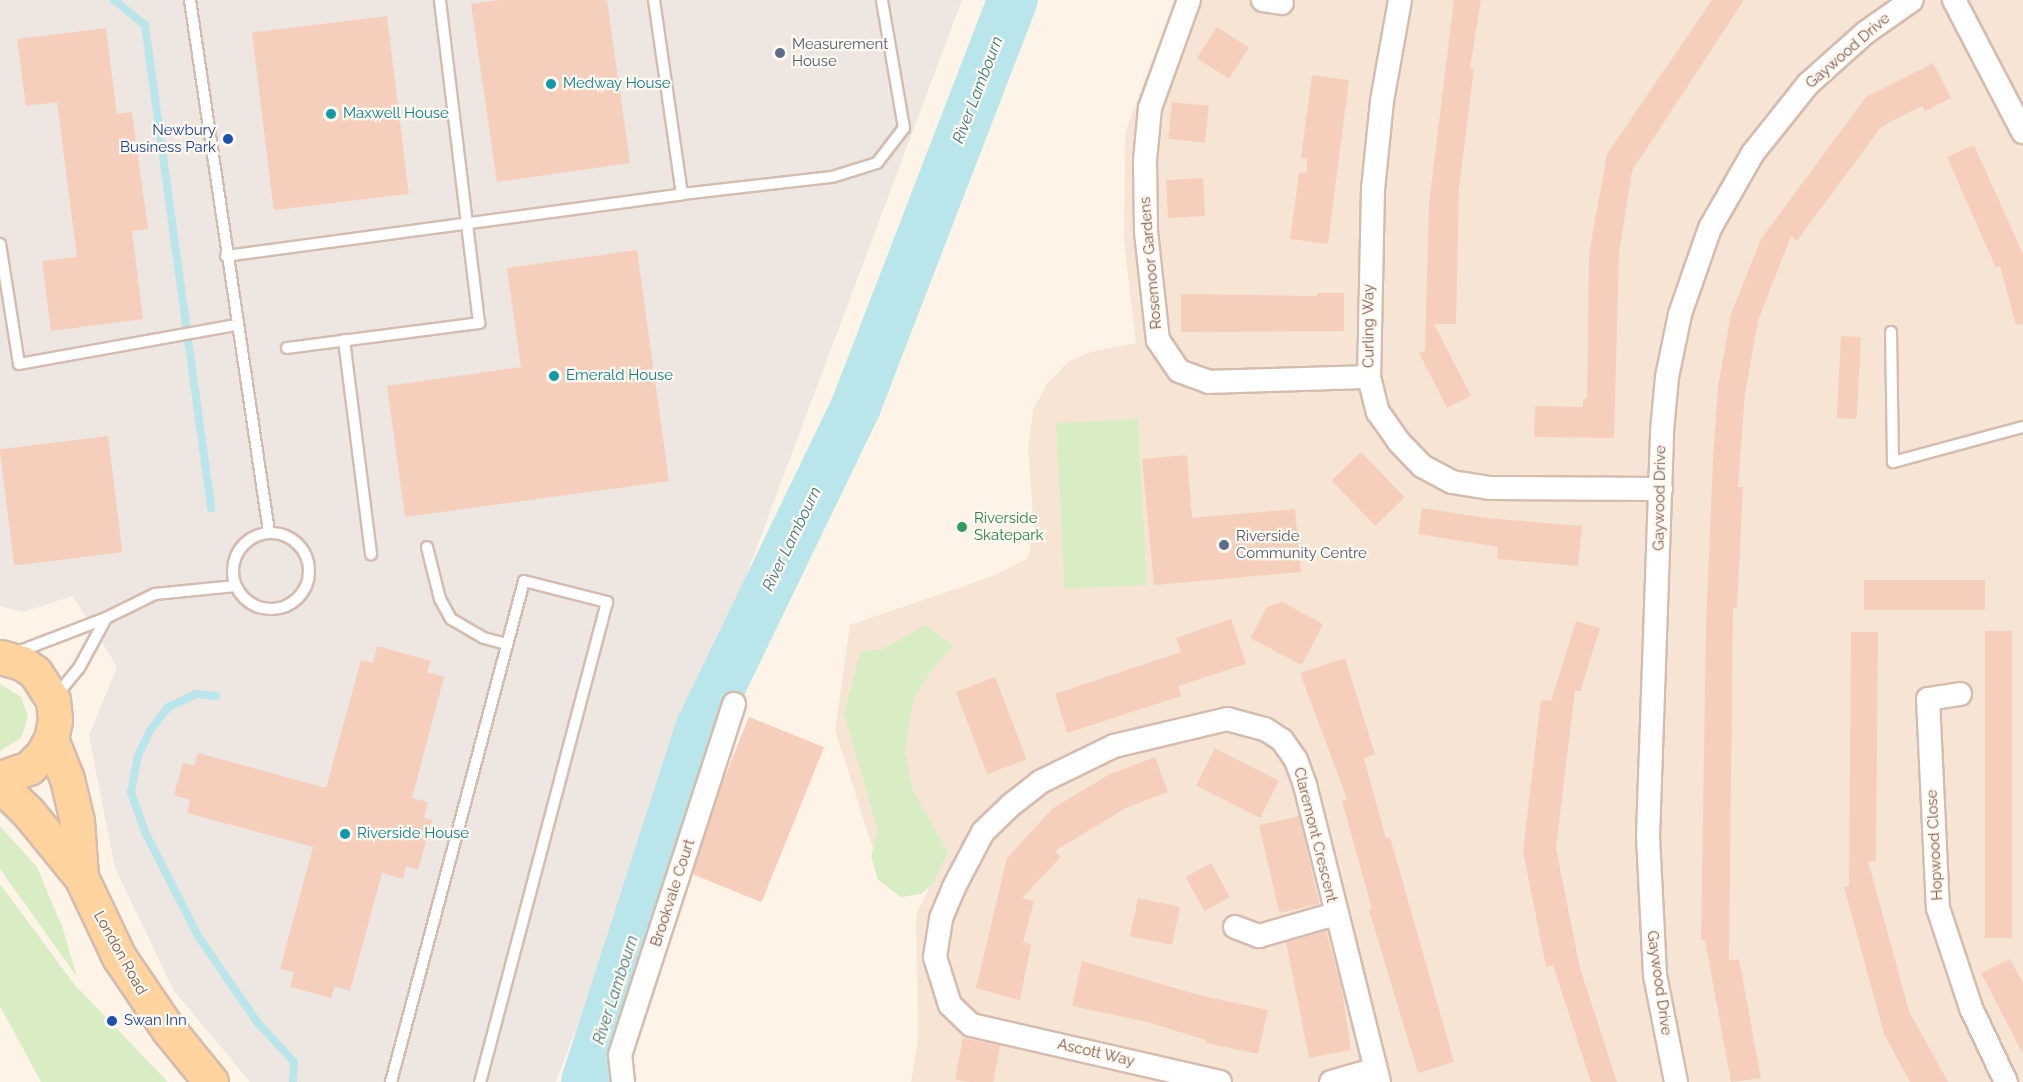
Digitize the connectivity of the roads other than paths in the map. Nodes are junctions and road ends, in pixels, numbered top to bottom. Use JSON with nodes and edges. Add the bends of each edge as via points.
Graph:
{"nodes":[{"id":1,"x":190,"y":0,"type":"edge"},
{"id":2,"x":440,"y":0,"type":"edge"},
{"id":3,"x":654,"y":0,"type":"edge"},
{"id":4,"x":882,"y":0,"type":"edge"},
{"id":5,"x":1189,"y":0,"type":"edge"},
{"id":6,"x":1400,"y":0,"type":"edge"},
{"id":7,"x":1954,"y":0,"type":"edge"},
{"id":8,"x":1901,"y":3,"type":"edge"},
{"id":9,"x":2023,"y":132,"type":"edge"},
{"id":10,"x":682,"y":194,"type":"junction"},
{"id":11,"x":466,"y":223,"type":"junction"},
{"id":12,"x":0,"y":244,"type":"edge"},
{"id":13,"x":226,"y":256,"type":"junction"},
{"id":14,"x":236,"y":325,"type":"junction"},
{"id":15,"x":1891,"y":332,"type":"dead end"},
{"id":16,"x":344,"y":340,"type":"junction"},
{"id":17,"x":287,"y":348,"type":"dead end"},
{"id":18,"x":1369,"y":377,"type":"junction"},
{"id":19,"x":2023,"y":427,"type":"edge"},
{"id":20,"x":1661,"y":489,"type":"junction"},
{"id":21,"x":269,"y":532,"type":"junction"},
{"id":22,"x":427,"y":547,"type":"dead end"},
{"id":23,"x":371,"y":554,"type":"dead end"},
{"id":24,"x":236,"y":586,"type":"junction"},
{"id":25,"x":106,"y":618,"type":"junction"},
{"id":26,"x":507,"y":644,"type":"junction"},
{"id":27,"x":3,"y":657,"type":"edge"},
{"id":28,"x":1960,"y":694,"type":"dead end"},
{"id":29,"x":53,"y":700,"type":"junction"},
{"id":30,"x":734,"y":704,"type":"dead end"},
{"id":31,"x":51,"y":739,"type":"junction"},
{"id":32,"x":0,"y":778,"type":"edge"},
{"id":33,"x":0,"y":785,"type":"edge"},
{"id":34,"x":81,"y":877,"type":"junction"},
{"id":35,"x":1335,"y":914,"type":"junction"},
{"id":36,"x":1235,"y":927,"type":"dead end"},
{"id":37,"x":971,"y":1025,"type":"joint"},
{"id":38,"x":1146,"y":1073,"type":"edge"},
{"id":39,"x":1376,"y":1076,"type":"edge"},
{"id":40,"x":211,"y":1082,"type":"edge"},
{"id":41,"x":391,"y":1082,"type":"edge"},
{"id":42,"x":480,"y":1082,"type":"edge"},
{"id":43,"x":623,"y":1082,"type":"edge"},
{"id":44,"x":1220,"y":1082,"type":"edge"},
{"id":45,"x":1331,"y":1082,"type":"edge"},
{"id":46,"x":1676,"y":1082,"type":"edge"},
{"id":47,"x":2006,"y":1082,"type":"edge"}],
"edges":[{"from":1,"to":13,"type":"lane"},
{"from":2,"to":11,"type":"lane"},
{"from":3,"to":10,"type":"lane"},
{"from":4,"to":10,"type":"lane","via":[[904,128],[878,163],[832,177]]},
{"from":5,"to":18,"type":"street","name":"Rosemoor Gardens","via":[[1150,108],[1146,150],[1146,232],[1158,340],[1179,371],[1209,382]]},
{"from":6,"to":18,"type":"street","name":"Curling Way","via":[[1382,100],[1373,189]]},
{"from":7,"to":9,"type":"street"},
{"from":8,"to":20,"type":"street","name":"Gaywood Drive","via":[[1839,55],[1779,118],[1728,192],[1710,228],[1686,292],[1667,377]]},
{"from":10,"to":11,"type":"lane"},
{"from":11,"to":13,"type":"lane"},
{"from":11,"to":16,"type":"lane","via":[[479,323]]},
{"from":12,"to":14,"type":"lane","via":[[19,364]]},
{"from":13,"to":14,"type":"lane"},
{"from":14,"to":21,"type":"lane"},
{"from":15,"to":19,"type":"lane","via":[[1893,462]]},
{"from":16,"to":17,"type":"lane"},
{"from":16,"to":23,"type":"lane"},
{"from":18,"to":20,"type":"street","name":"Curling Way","via":[[1378,411],[1398,442],[1422,466],[1452,482],[1491,488]]},
{"from":20,"to":46,"type":"street","name":"Gaywood Drive","via":[[1648,836],[1655,975]]},
{"from":21,"to":24,"type":"lane","via":[[244,543],[236,555]]},
{"from":21,"to":24,"type":"lane","via":[[291,538],[301,547],[309,567],[302,593],[290,604],[264,608],[252,603]]},
{"from":22,"to":26,"type":"lane","via":[[437,590],[451,619],[484,638]]},
{"from":24,"to":25,"type":"lane","via":[[154,594]]},
{"from":25,"to":27,"type":"lane"},
{"from":25,"to":29,"type":"lane","via":[[80,668]]},
{"from":26,"to":41,"type":"lane"},
{"from":26,"to":42,"type":"lane","via":[[524,581],[607,602]]},
{"from":27,"to":29,"type":"main road","via":[[35,672]]},
{"from":28,"to":47,"type":"street","name":"Hopwood Close","via":[[1929,699],[1938,908],[1971,1008]]},
{"from":29,"to":31,"type":"main road","via":[[55,720]]},
{"from":30,"to":43,"type":"street","name":"Brookvale Court","via":[[620,1055]]},
{"from":31,"to":32,"type":"main road","via":[[29,768]]},
{"from":31,"to":34,"type":"main road","name":"London Road","via":[[67,779],[77,822]]},
{"from":33,"to":34,"type":"main road","name":"London Road","via":[[28,812]]},
{"from":34,"to":40,"type":"main road","name":"London Road","via":[[118,957]]},
{"from":35,"to":36,"type":"street","via":[[1259,936]]},
{"from":35,"to":37,"type":"street","name":"Claremont Crescent","via":[[1305,785],[1296,760],[1282,740],[1265,729],[1227,719],[1114,746],[1040,782],[1011,805],[983,832],[954,887],[941,918],[935,957],[950,1005]]},
{"from":35,"to":39,"type":"street","name":"Claremont Crescent"},
{"from":37,"to":38,"type":"street","name":"Ascott Way"},
{"from":38,"to":44,"type":"street","name":"Ascott Way"},
{"from":39,"to":45,"type":"street"}]}
